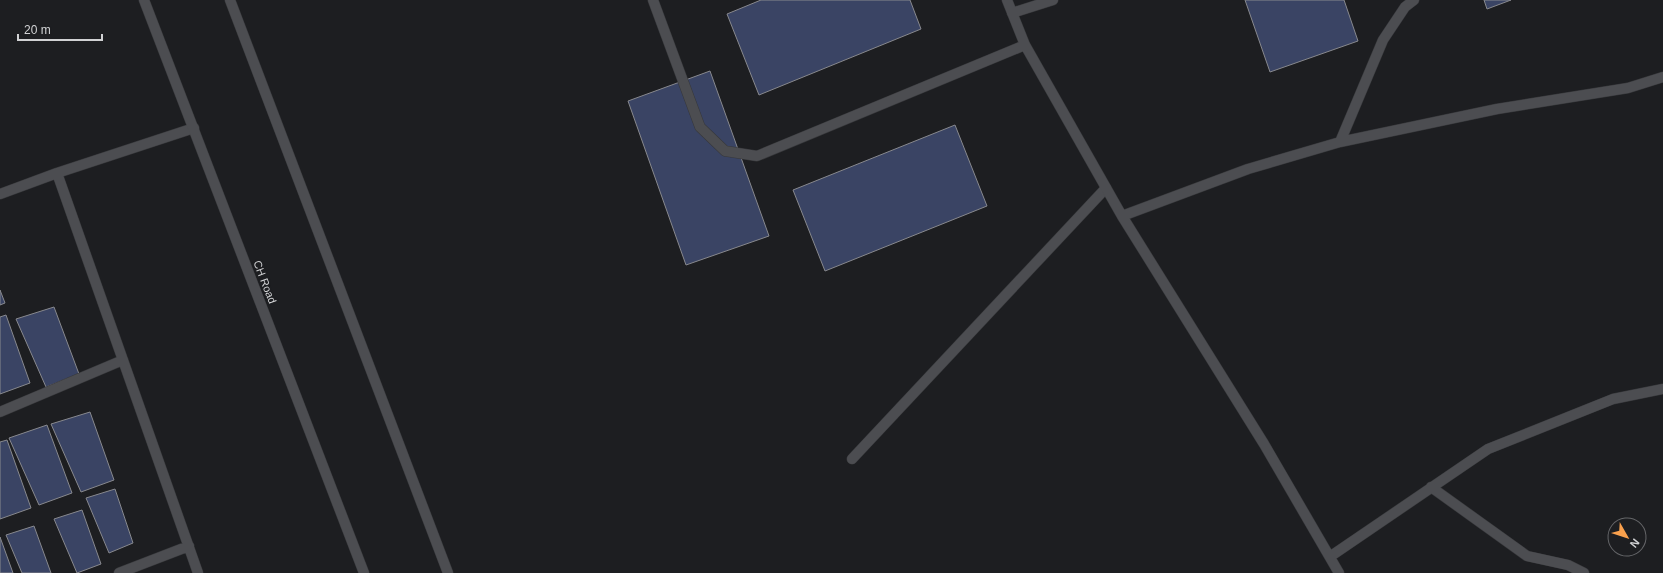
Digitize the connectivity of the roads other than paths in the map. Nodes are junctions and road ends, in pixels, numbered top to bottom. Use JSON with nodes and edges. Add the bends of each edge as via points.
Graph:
{"nodes":[{"id":1,"x":144,"y":0,"type":"edge"},
{"id":2,"x":230,"y":0,"type":"edge"},
{"id":3,"x":653,"y":0,"type":"edge"},
{"id":4,"x":1007,"y":0,"type":"edge"},
{"id":5,"x":1053,"y":0,"type":"edge"},
{"id":6,"x":1414,"y":0,"type":"edge"},
{"id":7,"x":1012,"y":13,"type":"junction"},
{"id":8,"x":1025,"y":45,"type":"junction"},
{"id":9,"x":1663,"y":77,"type":"edge"},
{"id":10,"x":194,"y":128,"type":"junction"},
{"id":11,"x":1340,"y":142,"type":"junction"},
{"id":12,"x":57,"y":173,"type":"junction"},
{"id":13,"x":1106,"y":188,"type":"junction"},
{"id":14,"x":0,"y":194,"type":"edge"},
{"id":15,"x":1122,"y":216,"type":"junction"},
{"id":16,"x":123,"y":360,"type":"junction"},
{"id":17,"x":1663,"y":388,"type":"edge"},
{"id":18,"x":0,"y":412,"type":"edge"},
{"id":19,"x":852,"y":459,"type":"dead end"},
{"id":20,"x":1431,"y":486,"type":"junction"},
{"id":21,"x":189,"y":546,"type":"junction"},
{"id":22,"x":1331,"y":556,"type":"junction"},
{"id":23,"x":119,"y":573,"type":"edge"},
{"id":24,"x":198,"y":573,"type":"edge"},
{"id":25,"x":364,"y":573,"type":"edge"},
{"id":26,"x":448,"y":573,"type":"edge"},
{"id":27,"x":1339,"y":573,"type":"edge"},
{"id":28,"x":1584,"y":573,"type":"edge"}],
"edges":[{"from":1,"to":10,"type":"street","name":"CH Road"},
{"from":2,"to":26,"type":"street"},
{"from":3,"to":8,"type":"street","via":[[700,127],[725,151],[757,156]]},
{"from":4,"to":7,"type":"street"},
{"from":5,"to":7,"type":"street"},
{"from":6,"to":11,"type":"street","via":[[1405,7],[1383,40]]},
{"from":7,"to":8,"type":"street"},
{"from":8,"to":13,"type":"street"},
{"from":9,"to":11,"type":"street","via":[[1628,88],[1498,108]]},
{"from":10,"to":12,"type":"street"},
{"from":10,"to":25,"type":"street","name":"CH Road"},
{"from":11,"to":15,"type":"street","via":[[1248,170]]},
{"from":12,"to":14,"type":"street"},
{"from":12,"to":16,"type":"street"},
{"from":13,"to":15,"type":"street"},
{"from":13,"to":19,"type":"street"},
{"from":15,"to":22,"type":"street"},
{"from":16,"to":18,"type":"street"},
{"from":16,"to":21,"type":"street"},
{"from":17,"to":20,"type":"street","via":[[1613,399],[1488,449]]},
{"from":20,"to":22,"type":"street"},
{"from":20,"to":28,"type":"street","via":[[1527,556],[1568,565]]},
{"from":21,"to":23,"type":"street"},
{"from":21,"to":24,"type":"street"},
{"from":22,"to":27,"type":"street"}]}
